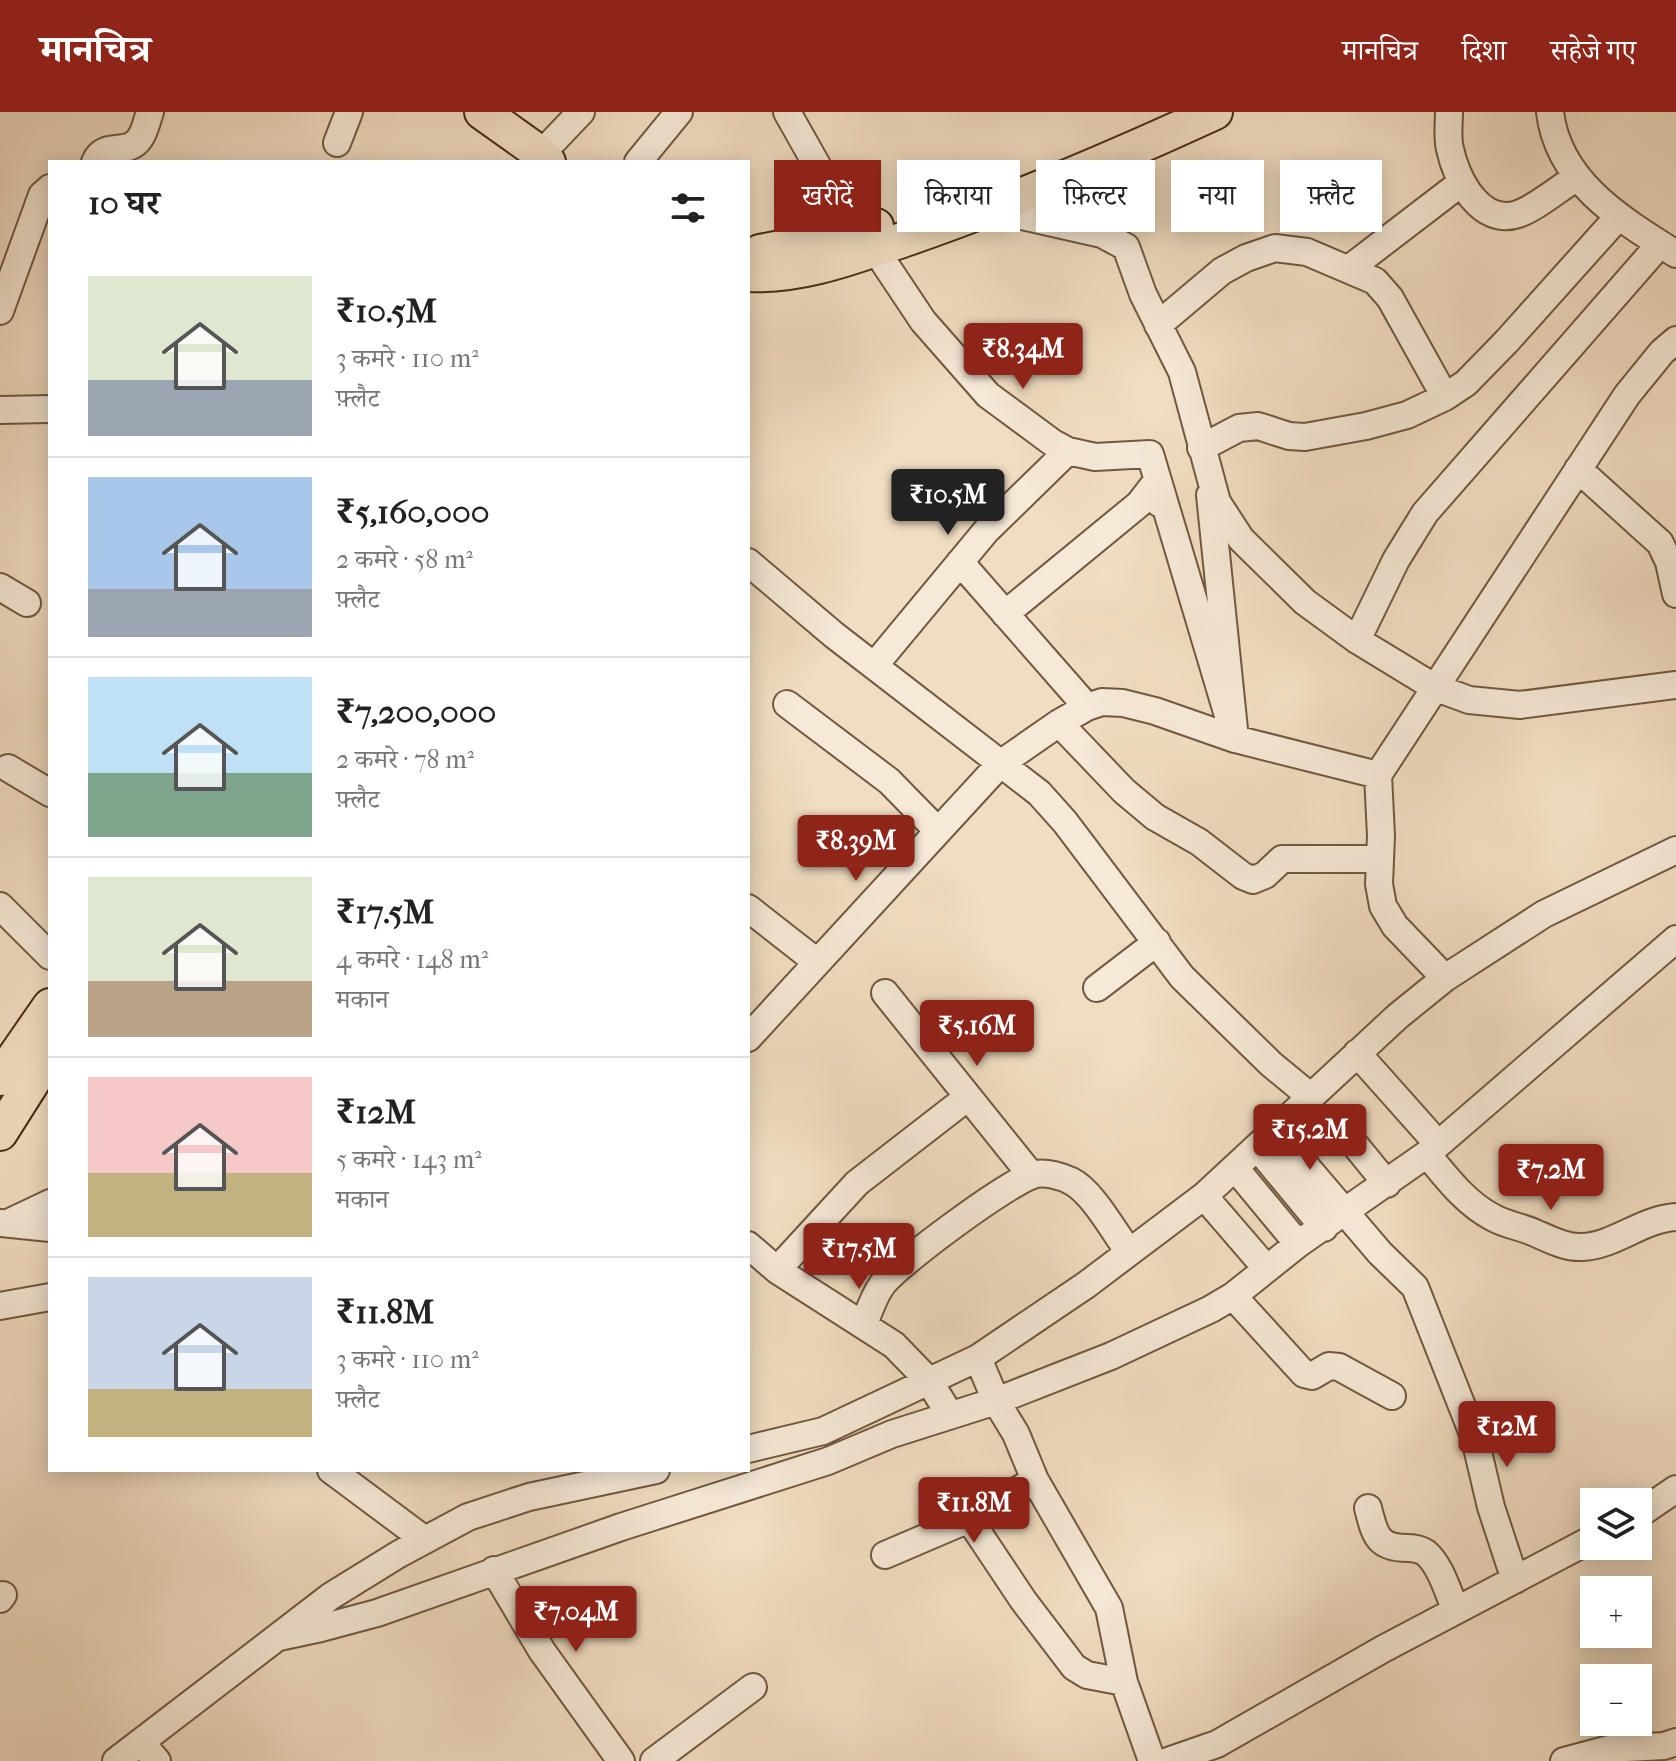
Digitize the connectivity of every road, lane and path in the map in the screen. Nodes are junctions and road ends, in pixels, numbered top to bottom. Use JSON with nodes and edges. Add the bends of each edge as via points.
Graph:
{"nodes":[{"id":1,"x":150,"y":112,"type":"edge"},
{"id":2,"x":349,"y":112,"type":"edge"},
{"id":3,"x":482,"y":112,"type":"edge"},
{"id":4,"x":581,"y":112,"type":"edge"},
{"id":5,"x":679,"y":112,"type":"edge"},
{"id":6,"x":787,"y":112,"type":"edge"},
{"id":7,"x":1173,"y":112,"type":"edge"},
{"id":8,"x":1215,"y":112,"type":"edge"},
{"id":9,"x":1449,"y":112,"type":"edge"},
{"id":10,"x":1550,"y":112,"type":"edge"},
{"id":11,"x":337,"y":143,"type":"dead end"},
{"id":12,"x":544,"y":158,"type":"edge"},
{"id":13,"x":96,"y":160,"type":"edge"},
{"id":14,"x":640,"y":160,"type":"edge"},
{"id":15,"x":1576,"y":178,"type":"junction"},
{"id":16,"x":1461,"y":183,"type":"junction"},
{"id":17,"x":48,"y":190,"type":"edge"},
{"id":18,"x":1020,"y":194,"type":"edge"},
{"id":19,"x":1020,"y":216,"type":"edge"},
{"id":20,"x":1619,"y":216,"type":"junction"},
{"id":21,"x":898,"y":232,"type":"edge"},
{"id":22,"x":861,"y":242,"type":"junction"},
{"id":23,"x":1668,"y":249,"type":"edge"},
{"id":24,"x":750,"y":253,"type":"edge"},
{"id":25,"x":1350,"y":268,"type":"junction"},
{"id":26,"x":750,"y":274,"type":"edge"},
{"id":27,"x":0,"y":311,"type":"edge"},
{"id":28,"x":1158,"y":325,"type":"junction"},
{"id":29,"x":1676,"y":340,"type":"edge"},
{"id":30,"x":1445,"y":397,"type":"junction"},
{"id":31,"x":48,"y":409,"type":"edge"},
{"id":32,"x":0,"y":410,"type":"edge"},
{"id":33,"x":1068,"y":451,"type":"junction"},
{"id":34,"x":1204,"y":458,"type":"junction"},
{"id":35,"x":1578,"y":469,"type":"junction"},
{"id":36,"x":960,"y":562,"type":"junction"},
{"id":37,"x":750,"y":564,"type":"edge"},
{"id":38,"x":0,"y":587,"type":"edge"},
{"id":39,"x":1676,"y":594,"type":"edge"},
{"id":40,"x":27,"y":603,"type":"dead end"},
{"id":41,"x":1005,"y":614,"type":"junction"},
{"id":42,"x":1357,"y":640,"type":"junction"},
{"id":43,"x":874,"y":666,"type":"junction"},
{"id":44,"x":1676,"y":685,"type":"edge"},
{"id":45,"x":1434,"y":687,"type":"junction"},
{"id":46,"x":787,"y":704,"type":"dead end"},
{"id":47,"x":1087,"y":707,"type":"junction"},
{"id":48,"x":1059,"y":723,"type":"junction"},
{"id":49,"x":1235,"y":739,"type":"junction"},
{"id":50,"x":1000,"y":764,"type":"junction"},
{"id":51,"x":8,"y":768,"type":"dead end"},
{"id":52,"x":1378,"y":775,"type":"junction"},
{"id":53,"x":48,"y":792,"type":"edge"},
{"id":54,"x":938,"y":831,"type":"junction"},
{"id":55,"x":1676,"y":850,"type":"edge"},
{"id":56,"x":1380,"y":859,"type":"junction"},
{"id":57,"x":0,"y":906,"type":"edge"},
{"id":58,"x":750,"y":912,"type":"edge"},
{"id":59,"x":1676,"y":939,"type":"edge"},
{"id":60,"x":1157,"y":942,"type":"junction"},
{"id":61,"x":48,"y":954,"type":"edge"},
{"id":62,"x":817,"y":962,"type":"junction"},
{"id":63,"x":1445,"y":978,"type":"junction"},
{"id":64,"x":1097,"y":988,"type":"dead end"},
{"id":65,"x":885,"y":993,"type":"dead end"},
{"id":66,"x":48,"y":1009,"type":"edge"},
{"id":67,"x":750,"y":1036,"type":"edge"},
{"id":68,"x":1357,"y":1053,"type":"junction"},
{"id":69,"x":48,"y":1057,"type":"edge"},
{"id":70,"x":0,"y":1078,"type":"edge"},
{"id":71,"x":968,"y":1097,"type":"junction"},
{"id":72,"x":1311,"y":1097,"type":"junction"},
{"id":73,"x":0,"y":1133,"type":"edge"},
{"id":74,"x":1347,"y":1135,"type":"dead end"},
{"id":75,"x":1266,"y":1139,"type":"junction"},
{"id":76,"x":1433,"y":1149,"type":"junction"},
{"id":77,"x":1235,"y":1168,"type":"junction"},
{"id":78,"x":1031,"y":1175,"type":"junction"},
{"id":79,"x":1387,"y":1184,"type":"junction"},
{"id":80,"x":1204,"y":1196,"type":"junction"},
{"id":81,"x":48,"y":1204,"type":"edge"},
{"id":82,"x":1676,"y":1217,"type":"edge"},
{"id":83,"x":1334,"y":1220,"type":"junction"},
{"id":84,"x":4,"y":1223,"type":"edge"},
{"id":85,"x":48,"y":1228,"type":"edge"},
{"id":86,"x":1298,"y":1244,"type":"junction"},
{"id":87,"x":750,"y":1247,"type":"edge"},
{"id":88,"x":1129,"y":1252,"type":"junction"},
{"id":89,"x":1266,"y":1268,"type":"junction"},
{"id":90,"x":777,"y":1270,"type":"junction"},
{"id":91,"x":1233,"y":1296,"type":"junction"},
{"id":92,"x":48,"y":1297,"type":"edge"},
{"id":93,"x":0,"y":1306,"type":"edge"},
{"id":94,"x":864,"y":1324,"type":"junction"},
{"id":95,"x":978,"y":1358,"type":"junction"},
{"id":96,"x":929,"y":1381,"type":"junction"},
{"id":97,"x":1392,"y":1396,"type":"dead end"},
{"id":98,"x":996,"y":1401,"type":"junction"},
{"id":99,"x":950,"y":1415,"type":"junction"},
{"id":100,"x":750,"y":1449,"type":"edge"},
{"id":101,"x":334,"y":1472,"type":"edge"},
{"id":102,"x":647,"y":1472,"type":"edge"},
{"id":103,"x":1035,"y":1480,"type":"junction"},
{"id":104,"x":1676,"y":1489,"type":"edge"},
{"id":105,"x":1652,"y":1505,"type":"edge"},
{"id":106,"x":1368,"y":1508,"type":"dead end"},
{"id":107,"x":969,"y":1519,"type":"junction"},
{"id":108,"x":425,"y":1540,"type":"junction"},
{"id":109,"x":1580,"y":1545,"type":"edge"},
{"id":110,"x":885,"y":1555,"type":"dead end"},
{"id":111,"x":494,"y":1570,"type":"junction"},
{"id":112,"x":1515,"y":1580,"type":"junction"},
{"id":113,"x":1456,"y":1610,"type":"junction"},
{"id":114,"x":279,"y":1637,"type":"junction"},
{"id":115,"x":1124,"y":1682,"type":"junction"},
{"id":116,"x":753,"y":1687,"type":"dead end"},
{"id":117,"x":1676,"y":1742,"type":"edge"},
{"id":118,"x":149,"y":1752,"type":"edge"},
{"id":119,"x":1179,"y":1760,"type":"edge"},
{"id":120,"x":116,"y":1761,"type":"edge"},
{"id":121,"x":621,"y":1761,"type":"edge"},
{"id":122,"x":654,"y":1761,"type":"edge"},
{"id":123,"x":1152,"y":1761,"type":"edge"},
{"id":124,"x":1564,"y":1761,"type":"edge"}],
"edges":[{"from":1,"to":13,"type":"street","via":[[133,145],[104,150]]},
{"from":2,"to":11,"type":"street"},
{"from":3,"to":12,"type":"main road"},
{"from":4,"to":12,"type":"street"},
{"from":5,"to":14,"type":"street"},
{"from":6,"to":22,"type":"street"},
{"from":7,"to":22,"type":"main road"},
{"from":8,"to":18,"type":"main road"},
{"from":9,"to":16,"type":"street","via":[[1450,149]]},
{"from":10,"to":15,"type":"street","via":[[1558,144]]},
{"from":15,"to":16,"type":"street","via":[[1518,215],[1497,216]]},
{"from":15,"to":20,"type":"street"},
{"from":16,"to":25,"type":"street"},
{"from":17,"to":27,"type":"street"},
{"from":19,"to":28,"type":"street","via":[[1117,240],[1126,247]]},
{"from":20,"to":23,"type":"street"},
{"from":20,"to":30,"type":"street","via":[[1466,383]]},
{"from":21,"to":22,"type":"main road"},
{"from":22,"to":24,"type":"main road"},
{"from":22,"to":26,"type":"main road","via":[[835,263]]},
{"from":22,"to":33,"type":"street","via":[[988,395]]},
{"from":23,"to":42,"type":"street","via":[[1425,513]]},
{"from":25,"to":28,"type":"street","via":[[1307,252],[1275,248],[1222,271]]},
{"from":25,"to":30,"type":"street","via":[[1375,281],[1390,298]]},
{"from":28,"to":34,"type":"street","via":[[1182,372]]},
{"from":29,"to":35,"type":"street","via":[[1627,395]]},
{"from":30,"to":34,"type":"street","via":[[1407,415],[1305,437],[1258,426],[1239,428]]},
{"from":31,"to":32,"type":"street"},
{"from":33,"to":36,"type":"street"},
{"from":33,"to":49,"type":"street","via":[[1095,457],[1150,454]]},
{"from":34,"to":42,"type":"street","via":[[1217,502],[1241,539],[1305,602]]},
{"from":34,"to":49,"type":"street"},
{"from":35,"to":39,"type":"street","via":[[1660,543]]},
{"from":35,"to":45,"type":"street"},
{"from":36,"to":41,"type":"street"},
{"from":36,"to":43,"type":"street"},
{"from":37,"to":43,"type":"street"},
{"from":38,"to":40,"type":"street"},
{"from":41,"to":47,"type":"street"},
{"from":41,"to":49,"type":"street","via":[[1139,504],[1153,486]]},
{"from":42,"to":45,"type":"street"},
{"from":43,"to":50,"type":"street"},
{"from":44,"to":45,"type":"street","via":[[1520,705],[1469,700]]},
{"from":45,"to":52,"type":"street"},
{"from":46,"to":54,"type":"street","via":[[889,781]]},
{"from":47,"to":48,"type":"street"},
{"from":47,"to":49,"type":"street","via":[[1123,703]]},
{"from":48,"to":50,"type":"street"},
{"from":48,"to":56,"type":"street","via":[[1155,817],[1243,876],[1253,880],[1265,875],[1282,859]]},
{"from":49,"to":52,"type":"street"},
{"from":50,"to":54,"type":"street"},
{"from":50,"to":60,"type":"street","via":[[1039,793],[1065,822]]},
{"from":51,"to":53,"type":"street"},
{"from":52,"to":56,"type":"street"},
{"from":54,"to":62,"type":"street"},
{"from":55,"to":63,"type":"street","via":[[1544,914]]},
{"from":56,"to":63,"type":"street","via":[[1383,906]]},
{"from":57,"to":61,"type":"street"},
{"from":58,"to":62,"type":"street"},
{"from":59,"to":76,"type":"street"},
{"from":60,"to":64,"type":"street"},
{"from":60,"to":72,"type":"street","via":[[1218,1014]]},
{"from":62,"to":67,"type":"street"},
{"from":63,"to":68,"type":"street"},
{"from":65,"to":71,"type":"street"},
{"from":66,"to":70,"type":"main road"},
{"from":68,"to":72,"type":"street"},
{"from":68,"to":76,"type":"street"},
{"from":69,"to":73,"type":"main road"},
{"from":71,"to":78,"type":"street"},
{"from":71,"to":90,"type":"street","via":[[857,1183]]},
{"from":72,"to":75,"type":"street"},
{"from":74,"to":79,"type":"street"},
{"from":75,"to":77,"type":"street"},
{"from":75,"to":83,"type":"street"},
{"from":76,"to":79,"type":"street"},
{"from":76,"to":82,"type":"street","via":[[1454,1187],[1476,1207],[1562,1244],[1582,1247]]},
{"from":77,"to":80,"type":"street"},
{"from":77,"to":86,"type":"street"},
{"from":78,"to":88,"type":"street","via":[[1055,1175],[1083,1189]]},
{"from":78,"to":94,"type":"street","via":[[1000,1191],[899,1267],[882,1284]]},
{"from":79,"to":83,"type":"street"},
{"from":80,"to":88,"type":"street"},
{"from":80,"to":89,"type":"street"},
{"from":81,"to":84,"type":"street"},
{"from":83,"to":86,"type":"street"},
{"from":83,"to":112,"type":"street","via":[[1415,1287],[1475,1439]]},
{"from":84,"to":85,"type":"street"},
{"from":86,"to":89,"type":"street"},
{"from":87,"to":90,"type":"street"},
{"from":88,"to":95,"type":"street"},
{"from":89,"to":91,"type":"street"},
{"from":90,"to":94,"type":"street"},
{"from":91,"to":97,"type":"street","via":[[1304,1374],[1339,1367]]},
{"from":91,"to":98,"type":"street","via":[[1111,1356]]},
{"from":92,"to":93,"type":"street"},
{"from":94,"to":96,"type":"street"},
{"from":95,"to":96,"type":"street"},
{"from":95,"to":98,"type":"street"},
{"from":96,"to":99,"type":"street"},
{"from":96,"to":100,"type":"street","via":[[823,1431]]},
{"from":98,"to":99,"type":"street"},
{"from":98,"to":103,"type":"street"},
{"from":99,"to":111,"type":"street","via":[[828,1461]]},
{"from":101,"to":108,"type":"street"},
{"from":102,"to":108,"type":"street","via":[[529,1497],[468,1517]]},
{"from":103,"to":107,"type":"street"},
{"from":103,"to":115,"type":"street","via":[[1109,1608]]},
{"from":104,"to":105,"type":"street"},
{"from":106,"to":113,"type":"street","via":[[1375,1534],[1385,1545],[1427,1554]]},
{"from":107,"to":110,"type":"street"},
{"from":107,"to":115,"type":"street","via":[[1074,1667]]},
{"from":108,"to":114,"type":"street","via":[[331,1596]]},
{"from":109,"to":112,"type":"street"},
{"from":111,"to":114,"type":"street","via":[[377,1613]]},
{"from":111,"to":121,"type":"street","via":[[542,1651]]},
{"from":112,"to":113,"type":"street"},
{"from":113,"to":119,"type":"street","via":[[1217,1744]]},
{"from":114,"to":118,"type":"street"},
{"from":115,"to":123,"type":"street"},
{"from":116,"to":122,"type":"street"},
{"from":117,"to":124,"type":"street","via":[[1609,1749]]},
{"from":118,"to":120,"type":"street"}]}
